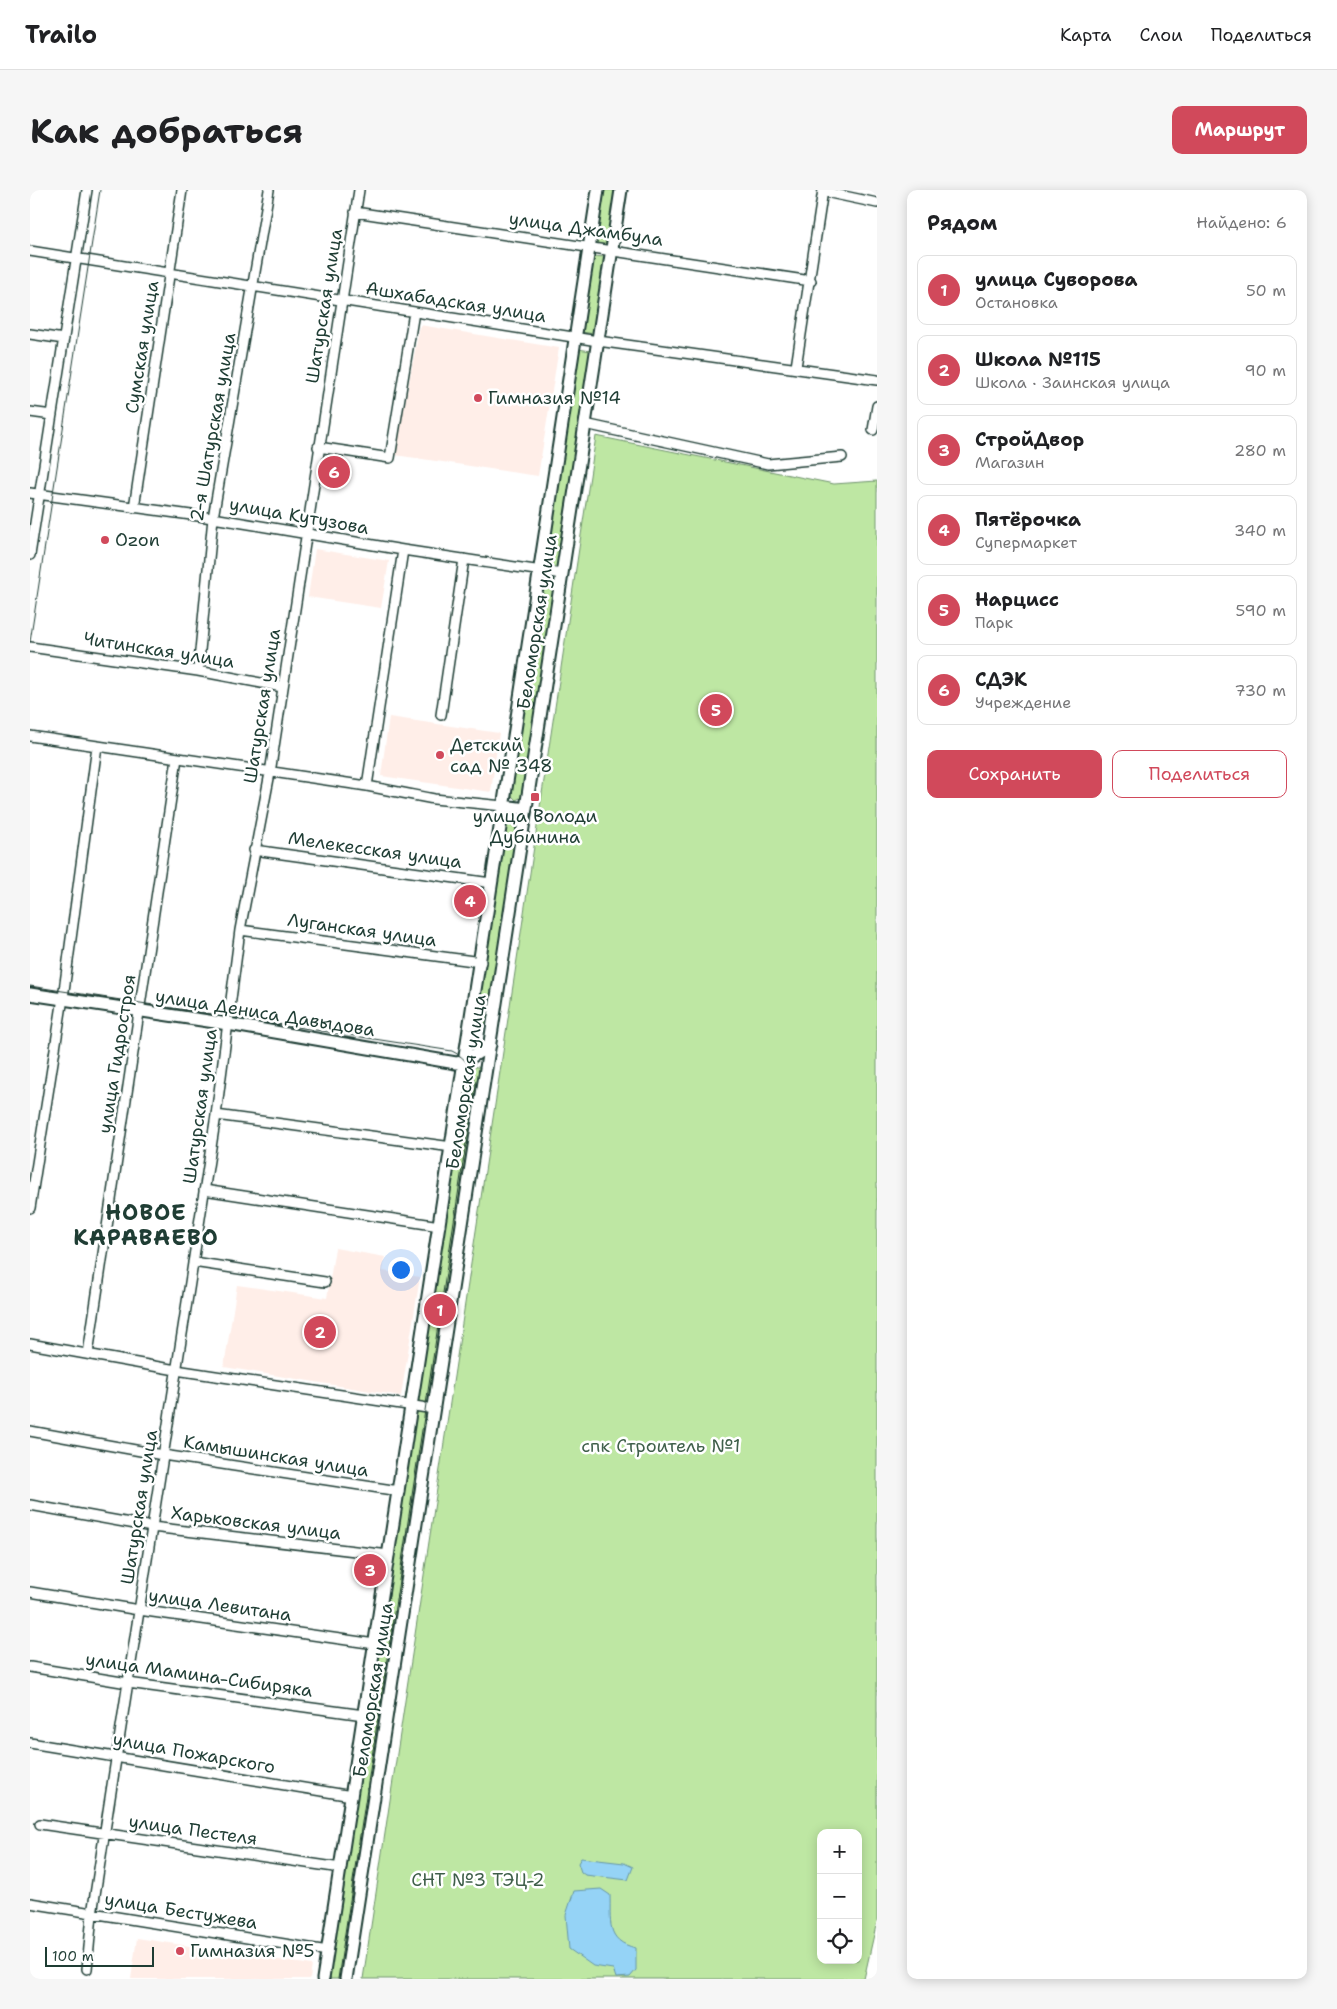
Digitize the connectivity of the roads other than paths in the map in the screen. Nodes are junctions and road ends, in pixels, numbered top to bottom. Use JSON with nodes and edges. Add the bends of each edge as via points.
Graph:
{"nodes":[{"id":1,"x":87,"y":190,"type":"edge"},
{"id":2,"x":182,"y":190,"type":"edge"},
{"id":3,"x":269,"y":190,"type":"edge"},
{"id":4,"x":359,"y":190,"type":"edge"},
{"id":5,"x":598,"y":190,"type":"edge"},
{"id":6,"x":621,"y":190,"type":"edge"},
{"id":7,"x":824,"y":190,"type":"edge"},
{"id":8,"x":877,"y":203,"type":"edge"},
{"id":9,"x":355,"y":212,"type":"junction"},
{"id":10,"x":590,"y":246,"type":"junction"},
{"id":11,"x":612,"y":249,"type":"junction"},
{"id":12,"x":30,"y":251,"type":"edge"},
{"id":13,"x":76,"y":258,"type":"junction"},
{"id":14,"x":170,"y":273,"type":"junction"},
{"id":15,"x":811,"y":280,"type":"junction"},
{"id":16,"x":253,"y":286,"type":"junction"},
{"id":17,"x":342,"y":300,"type":"junction"},
{"id":18,"x":414,"y":312,"type":"junction"},
{"id":19,"x":30,"y":334,"type":"edge"},
{"id":20,"x":576,"y":337,"type":"junction"},
{"id":21,"x":64,"y":339,"type":"junction"},
{"id":22,"x":598,"y":341,"type":"junction"},
{"id":23,"x":796,"y":367,"type":"junction"},
{"id":24,"x":877,"y":380,"type":"edge"},
{"id":25,"x":877,"y":406,"type":"edge"},
{"id":26,"x":30,"y":412,"type":"edge"},
{"id":27,"x":52,"y":415,"type":"junction"},
{"id":28,"x":585,"y":424,"type":"junction"},
{"id":29,"x":873,"y":430,"type":"dead end"},
{"id":30,"x":318,"y":447,"type":"junction"},
{"id":31,"x":842,"y":457,"type":"dead end"},
{"id":32,"x":30,"y":493,"type":"edge"},
{"id":33,"x":40,"y":494,"type":"junction"},
{"id":34,"x":134,"y":508,"type":"junction"},
{"id":35,"x":213,"y":518,"type":"junction"},
{"id":36,"x":305,"y":533,"type":"junction"},
{"id":37,"x":403,"y":550,"type":"junction"},
{"id":38,"x":30,"y":555,"type":"edge"},
{"id":39,"x":464,"y":559,"type":"junction"},
{"id":40,"x":541,"y":571,"type":"junction"},
{"id":41,"x":562,"y":574,"type":"junction"},
{"id":42,"x":30,"y":646,"type":"edge"},
{"id":43,"x":198,"y":670,"type":"junction"},
{"id":44,"x":282,"y":687,"type":"junction"},
{"id":45,"x":441,"y":715,"type":"dead end"},
{"id":46,"x":30,"y":736,"type":"edge"},
{"id":47,"x":97,"y":746,"type":"junction"},
{"id":48,"x":178,"y":758,"type":"junction"},
{"id":49,"x":270,"y":773,"type":"junction"},
{"id":50,"x":367,"y":786,"type":"junction"},
{"id":51,"x":503,"y":806,"type":"junction"},
{"id":52,"x":526,"y":810,"type":"junction"},
{"id":53,"x":254,"y":850,"type":"junction"},
{"id":54,"x":491,"y":883,"type":"junction"},
{"id":55,"x":240,"y":930,"type":"junction"},
{"id":56,"x":481,"y":962,"type":"junction"},
{"id":57,"x":30,"y":994,"type":"edge"},
{"id":58,"x":63,"y":998,"type":"junction"},
{"id":59,"x":140,"y":1010,"type":"junction"},
{"id":60,"x":228,"y":1024,"type":"junction"},
{"id":61,"x":490,"y":1044,"type":"junction"},
{"id":62,"x":465,"y":1061,"type":"junction"},
{"id":63,"x":216,"y":1115,"type":"junction"},
{"id":64,"x":452,"y":1147,"type":"junction"},
{"id":65,"x":204,"y":1190,"type":"junction"},
{"id":66,"x":30,"y":1208,"type":"edge"},
{"id":67,"x":440,"y":1226,"type":"junction"},
{"id":68,"x":193,"y":1262,"type":"junction"},
{"id":69,"x":325,"y":1282,"type":"dead end"},
{"id":70,"x":30,"y":1344,"type":"edge"},
{"id":71,"x":88,"y":1354,"type":"junction"},
{"id":72,"x":176,"y":1370,"type":"junction"},
{"id":73,"x":412,"y":1406,"type":"junction"},
{"id":74,"x":434,"y":1409,"type":"junction"},
{"id":75,"x":30,"y":1431,"type":"edge"},
{"id":76,"x":163,"y":1455,"type":"junction"},
{"id":77,"x":399,"y":1491,"type":"junction"},
{"id":78,"x":30,"y":1505,"type":"edge"},
{"id":79,"x":152,"y":1527,"type":"junction"},
{"id":80,"x":389,"y":1555,"type":"junction"},
{"id":81,"x":30,"y":1592,"type":"edge"},
{"id":82,"x":139,"y":1610,"type":"junction"},
{"id":83,"x":375,"y":1644,"type":"junction"},
{"id":84,"x":30,"y":1666,"type":"edge"},
{"id":85,"x":128,"y":1682,"type":"junction"},
{"id":86,"x":364,"y":1715,"type":"junction"},
{"id":87,"x":30,"y":1743,"type":"edge"},
{"id":88,"x":117,"y":1756,"type":"junction"},
{"id":89,"x":352,"y":1796,"type":"junction"},
{"id":90,"x":40,"y":1824,"type":"dead end"},
{"id":91,"x":105,"y":1834,"type":"junction"},
{"id":92,"x":340,"y":1868,"type":"junction"},
{"id":93,"x":30,"y":1903,"type":"edge"},
{"id":94,"x":92,"y":1914,"type":"junction"},
{"id":95,"x":328,"y":1951,"type":"junction"},
{"id":96,"x":88,"y":1969,"type":"dead end"},
{"id":97,"x":323,"y":1979,"type":"edge"},
{"id":98,"x":346,"y":1979,"type":"edge"}],
"edges":[{"from":1,"to":13,"type":"street"},
{"from":2,"to":14,"type":"street","name":"Сумская улица"},
{"from":3,"to":16,"type":"street","name":"2-я Шатурская улица"},
{"from":4,"to":9,"type":"street","name":"Шатурская улица"},
{"from":5,"to":10,"type":"main road","name":"Беломорская улица"},
{"from":6,"to":11,"type":"main road","name":"Беломорская улица"},
{"from":7,"to":8,"type":"street"},
{"from":7,"to":15,"type":"street"},
{"from":9,"to":10,"type":"street","name":"улица Джамбула"},
{"from":9,"to":17,"type":"street","name":"Шатурская улица"},
{"from":10,"to":11,"type":"street","name":"улица Джамбула"},
{"from":10,"to":20,"type":"main road","name":"Беломорская улица"},
{"from":11,"to":15,"type":"street","name":"улица Джамбула"},
{"from":11,"to":22,"type":"main road","name":"Беломорская улица"},
{"from":12,"to":13,"type":"street","name":"Ашхабадская улица"},
{"from":13,"to":14,"type":"street","name":"Ашхабадская улица"},
{"from":13,"to":21,"type":"street"},
{"from":14,"to":16,"type":"street","name":"Ашхабадская улица"},
{"from":14,"to":34,"type":"street","name":"Сумская улица"},
{"from":15,"to":23,"type":"street"},
{"from":16,"to":17,"type":"street","name":"Ашхабадская улица"},
{"from":16,"to":35,"type":"street","name":"2-я Шатурская улица"},
{"from":17,"to":18,"type":"street","name":"Ашхабадская улица"},
{"from":17,"to":30,"type":"street","name":"Шатурская улица"},
{"from":18,"to":20,"type":"street","name":"Ашхабадская улица"},
{"from":18,"to":30,"type":"street","via":[[390,458]]},
{"from":19,"to":21,"type":"street"},
{"from":20,"to":22,"type":"street","name":"Ашхабадская улица"},
{"from":20,"to":40,"type":"main road","name":"Беломорская улица"},
{"from":21,"to":27,"type":"street"},
{"from":22,"to":23,"type":"street","name":"Ашхабадская улица"},
{"from":22,"to":28,"type":"main road","name":"Беломорская улица"},
{"from":23,"to":24,"type":"street","name":"Ашхабадская улица"},
{"from":25,"to":29,"type":"street"},
{"from":26,"to":27,"type":"street"},
{"from":27,"to":33,"type":"street"},
{"from":28,"to":31,"type":"street","via":[[768,464]]},
{"from":28,"to":41,"type":"main road","name":"Беломорская улица"},
{"from":30,"to":36,"type":"street","name":"Шатурская улица"},
{"from":32,"to":33,"type":"street","name":"улица Кутузова"},
{"from":33,"to":34,"type":"street","name":"улица Кутузова"},
{"from":33,"to":38,"type":"street"},
{"from":34,"to":35,"type":"street","name":"улица Кутузова"},
{"from":35,"to":36,"type":"street","name":"улица Кутузова"},
{"from":35,"to":43,"type":"street","name":"2-я Шатурская улица"},
{"from":36,"to":37,"type":"street","name":"улица Кутузова"},
{"from":36,"to":44,"type":"street","name":"Шатурская улица"},
{"from":37,"to":39,"type":"street","name":"улица Кутузова"},
{"from":37,"to":50,"type":"street"},
{"from":39,"to":40,"type":"street","name":"улица Кутузова"},
{"from":39,"to":45,"type":"street"},
{"from":40,"to":41,"type":"street","name":"улица Кутузова"},
{"from":40,"to":51,"type":"main road","name":"Беломорская улица"},
{"from":41,"to":52,"type":"main road","name":"Беломорская улица"},
{"from":42,"to":43,"type":"street","name":"Читинская улица"},
{"from":43,"to":44,"type":"street","name":"Читинская улица"},
{"from":44,"to":49,"type":"street","name":"Шатурская улица"},
{"from":46,"to":47,"type":"street"},
{"from":47,"to":48,"type":"street"},
{"from":47,"to":58,"type":"street"},
{"from":48,"to":49,"type":"street"},
{"from":48,"to":59,"type":"street","name":"улица Гидростроя"},
{"from":49,"to":50,"type":"street"},
{"from":49,"to":53,"type":"street","name":"Шатурская улица"},
{"from":50,"to":51,"type":"street","via":[[434,799]]},
{"from":51,"to":52,"type":"main road"},
{"from":51,"to":54,"type":"main road","name":"Беломорская улица"},
{"from":52,"to":61,"type":"main road","name":"Беломорская улица"},
{"from":53,"to":54,"type":"street","name":"Мелекесская улица"},
{"from":53,"to":55,"type":"street","name":"Шатурская улица"},
{"from":54,"to":56,"type":"main road","name":"Беломорская улица"},
{"from":55,"to":56,"type":"street","name":"Луганская улица"},
{"from":55,"to":60,"type":"street","name":"Шатурская улица"},
{"from":56,"to":62,"type":"main road","name":"Беломорская улица"},
{"from":57,"to":58,"type":"main road","name":"улица Дениса Давыдова"},
{"from":58,"to":59,"type":"main road","name":"улица Дениса Давыдова"},
{"from":58,"to":66,"type":"street"},
{"from":59,"to":60,"type":"main road","name":"улица Дениса Давыдова"},
{"from":59,"to":71,"type":"street","name":"улица Гидростроя"},
{"from":60,"to":62,"type":"main road","name":"улица Дениса Давыдова","via":[[456,1063]]},
{"from":60,"to":63,"type":"street","name":"Шатурская улица"},
{"from":61,"to":62,"type":"main road"},
{"from":61,"to":74,"type":"main road","name":"Беломорская улица"},
{"from":62,"to":64,"type":"main road","name":"Беломорская улица"},
{"from":63,"to":64,"type":"street"},
{"from":63,"to":65,"type":"street","name":"Шатурская улица"},
{"from":64,"to":67,"type":"main road","name":"Беломорская улица"},
{"from":65,"to":67,"type":"street"},
{"from":65,"to":68,"type":"street","name":"Шатурская улица"},
{"from":67,"to":73,"type":"main road","name":"Беломорская улица"},
{"from":68,"to":69,"type":"street"},
{"from":68,"to":72,"type":"street","name":"Шатурская улица"},
{"from":70,"to":71,"type":"street"},
{"from":71,"to":72,"type":"street"},
{"from":72,"to":73,"type":"street"},
{"from":72,"to":76,"type":"street","name":"Шатурская улица"},
{"from":73,"to":74,"type":"street"},
{"from":73,"to":77,"type":"main road","name":"Беломорская улица"},
{"from":74,"to":98,"type":"main road","name":"Беломорская улица"},
{"from":75,"to":76,"type":"street","name":"Камышинская улица"},
{"from":76,"to":77,"type":"street","name":"Камышинская улица"},
{"from":76,"to":79,"type":"street","name":"Шатурская улица"},
{"from":77,"to":80,"type":"main road","name":"Беломорская улица"},
{"from":78,"to":79,"type":"street","name":"Харьковская улица"},
{"from":79,"to":80,"type":"street","name":"Харьковская улица"},
{"from":79,"to":82,"type":"street","name":"Шатурская улица"},
{"from":80,"to":83,"type":"main road","name":"Беломорская улица"},
{"from":81,"to":82,"type":"street","name":"улица Левитана"},
{"from":82,"to":83,"type":"street","name":"улица Левитана"},
{"from":82,"to":85,"type":"street","name":"Шатурская улица"},
{"from":83,"to":86,"type":"main road","name":"Беломорская улица"},
{"from":84,"to":85,"type":"street","name":"улица Мамина-Сибиряка"},
{"from":85,"to":86,"type":"street","name":"улица Мамина-Сибиряка"},
{"from":85,"to":88,"type":"street","name":"Шатурская улица"},
{"from":86,"to":89,"type":"main road","name":"Беломорская улица"},
{"from":87,"to":88,"type":"street","name":"улица Пожарского"},
{"from":88,"to":89,"type":"street","name":"улица Пожарского"},
{"from":88,"to":91,"type":"street","name":"Шатурская улица"},
{"from":89,"to":92,"type":"main road","name":"Беломорская улица"},
{"from":90,"to":91,"type":"street","name":"улица Пестеля"},
{"from":91,"to":92,"type":"street","name":"улица Пестеля"},
{"from":91,"to":94,"type":"street","name":"Шатурская улица"},
{"from":92,"to":95,"type":"main road","name":"Беломорская улица"},
{"from":93,"to":94,"type":"street","name":"улица Бестужева"},
{"from":94,"to":95,"type":"street","name":"улица Бестужева"},
{"from":94,"to":96,"type":"street","name":"Шатурская улица"},
{"from":95,"to":97,"type":"main road","name":"Беломорская улица"}]}
